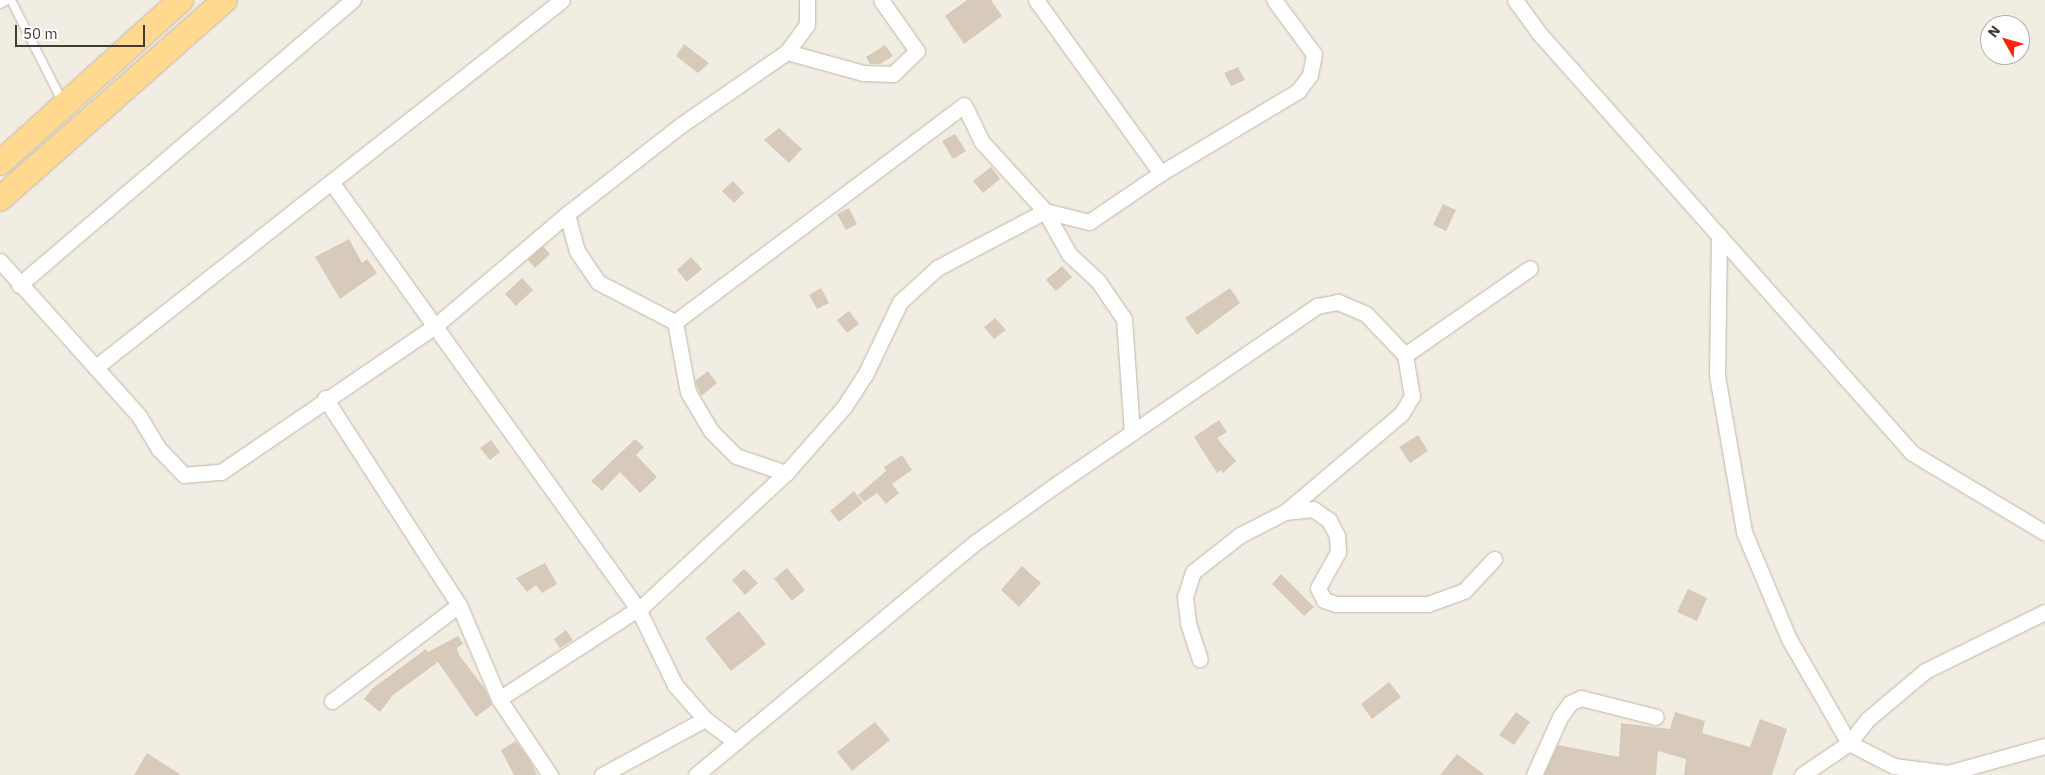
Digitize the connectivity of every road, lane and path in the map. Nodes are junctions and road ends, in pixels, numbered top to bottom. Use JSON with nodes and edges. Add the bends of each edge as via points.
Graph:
{"nodes":[{"id":1,"x":10,"y":0,"type":"edge"},
{"id":2,"x":181,"y":0,"type":"edge"},
{"id":3,"x":225,"y":0,"type":"edge"},
{"id":4,"x":353,"y":0,"type":"edge"},
{"id":5,"x":562,"y":0,"type":"edge"},
{"id":6,"x":807,"y":0,"type":"edge"},
{"id":7,"x":881,"y":0,"type":"edge"},
{"id":8,"x":1037,"y":0,"type":"edge"},
{"id":9,"x":1274,"y":0,"type":"edge"},
{"id":10,"x":1515,"y":0,"type":"edge"},
{"id":11,"x":0,"y":4,"type":"edge"},
{"id":12,"x":788,"y":52,"type":"junction"},
{"id":13,"x":64,"y":105,"type":"junction"},
{"id":14,"x":0,"y":162,"type":"edge"},
{"id":15,"x":1161,"y":174,"type":"junction"},
{"id":16,"x":332,"y":183,"type":"junction"},
{"id":17,"x":0,"y":199,"type":"edge"},
{"id":18,"x":1045,"y":211,"type":"junction"},
{"id":19,"x":567,"y":214,"type":"junction"},
{"id":20,"x":1719,"y":235,"type":"junction"},
{"id":21,"x":0,"y":261,"type":"edge"},
{"id":22,"x":1530,"y":268,"type":"dead end"},
{"id":23,"x":19,"y":286,"type":"junction"},
{"id":24,"x":675,"y":322,"type":"junction"},
{"id":25,"x":435,"y":326,"type":"junction"},
{"id":26,"x":1406,"y":355,"type":"junction"},
{"id":27,"x":96,"y":366,"type":"junction"},
{"id":28,"x":325,"y":398,"type":"junction"},
{"id":29,"x":1132,"y":433,"type":"junction"},
{"id":30,"x":786,"y":473,"type":"junction"},
{"id":31,"x":1285,"y":512,"type":"junction"},
{"id":32,"x":2045,"y":533,"type":"edge"},
{"id":33,"x":1494,"y":559,"type":"dead end"},
{"id":34,"x":458,"y":605,"type":"junction"},
{"id":35,"x":638,"y":609,"type":"junction"},
{"id":36,"x":2045,"y":612,"type":"edge"},
{"id":37,"x":1200,"y":659,"type":"dead end"},
{"id":38,"x":499,"y":699,"type":"junction"},
{"id":39,"x":332,"y":701,"type":"dead end"},
{"id":40,"x":1656,"y":717,"type":"dead end"},
{"id":41,"x":705,"y":719,"type":"junction"},
{"id":42,"x":735,"y":742,"type":"junction"},
{"id":43,"x":1849,"y":743,"type":"junction"},
{"id":44,"x":2045,"y":746,"type":"edge"},
{"id":45,"x":550,"y":775,"type":"edge"},
{"id":46,"x":602,"y":775,"type":"edge"},
{"id":47,"x":696,"y":775,"type":"edge"},
{"id":48,"x":1534,"y":775,"type":"edge"},
{"id":49,"x":1802,"y":775,"type":"edge"}],
"edges":[{"from":1,"to":11,"type":"lane"},
{"from":1,"to":13,"type":"lane"},
{"from":2,"to":13,"type":"main road"},
{"from":3,"to":17,"type":"main road"},
{"from":4,"to":23,"type":"street"},
{"from":5,"to":16,"type":"street"},
{"from":6,"to":12,"type":"street","via":[[807,24]]},
{"from":7,"to":12,"type":"street","via":[[917,51],[893,74],[863,73]]},
{"from":8,"to":15,"type":"street"},
{"from":9,"to":15,"type":"street","via":[[1314,54],[1310,75],[1298,91]]},
{"from":10,"to":20,"type":"street","via":[[1538,32]]},
{"from":12,"to":19,"type":"street","via":[[682,124]]},
{"from":13,"to":14,"type":"main road"},
{"from":15,"to":18,"type":"street","via":[[1089,222]]},
{"from":16,"to":25,"type":"street"},
{"from":16,"to":27,"type":"street"},
{"from":18,"to":24,"type":"street","via":[[982,142],[964,104]]},
{"from":18,"to":29,"type":"street","via":[[1069,254],[1098,281],[1124,319]]},
{"from":18,"to":30,"type":"street","via":[[937,268],[900,302],[854,391]]},
{"from":19,"to":24,"type":"street","via":[[577,251],[598,282]]},
{"from":19,"to":25,"type":"street"},
{"from":20,"to":32,"type":"street","via":[[1912,453]]},
{"from":20,"to":43,"type":"street","via":[[1717,375],[1744,532],[1789,639]]},
{"from":21,"to":23,"type":"street"},
{"from":22,"to":26,"type":"street"},
{"from":23,"to":27,"type":"street"},
{"from":24,"to":30,"type":"street","via":[[688,392],[711,431],[736,456]]},
{"from":25,"to":28,"type":"street"},
{"from":25,"to":35,"type":"street"},
{"from":26,"to":29,"type":"street","via":[[1366,314],[1338,302],[1317,306]]},
{"from":26,"to":31,"type":"street","via":[[1412,396],[1401,414]]},
{"from":27,"to":28,"type":"street","via":[[139,416],[159,450],[184,475],[221,472]]},
{"from":28,"to":34,"type":"street"},
{"from":29,"to":42,"type":"street","via":[[976,542]]},
{"from":30,"to":35,"type":"street"},
{"from":31,"to":33,"type":"street","via":[[1313,509],[1329,520],[1337,536],[1338,552],[1318,588],[1324,600],[1336,604],[1428,604],[1464,591]]},
{"from":31,"to":37,"type":"street","via":[[1240,535],[1194,572],[1185,597],[1188,623]]},
{"from":34,"to":38,"type":"street"},
{"from":34,"to":39,"type":"street"},
{"from":35,"to":38,"type":"street"},
{"from":35,"to":41,"type":"street","via":[[675,685]]},
{"from":36,"to":43,"type":"street","via":[[1925,671],[1868,719]]},
{"from":38,"to":45,"type":"street"},
{"from":40,"to":48,"type":"street","via":[[1581,698],[1570,703],[1560,717]]},
{"from":41,"to":42,"type":"street"},
{"from":41,"to":46,"type":"street"},
{"from":42,"to":47,"type":"street"},
{"from":43,"to":44,"type":"street","via":[[1894,766],[1948,773]]},
{"from":43,"to":49,"type":"street"}]}
